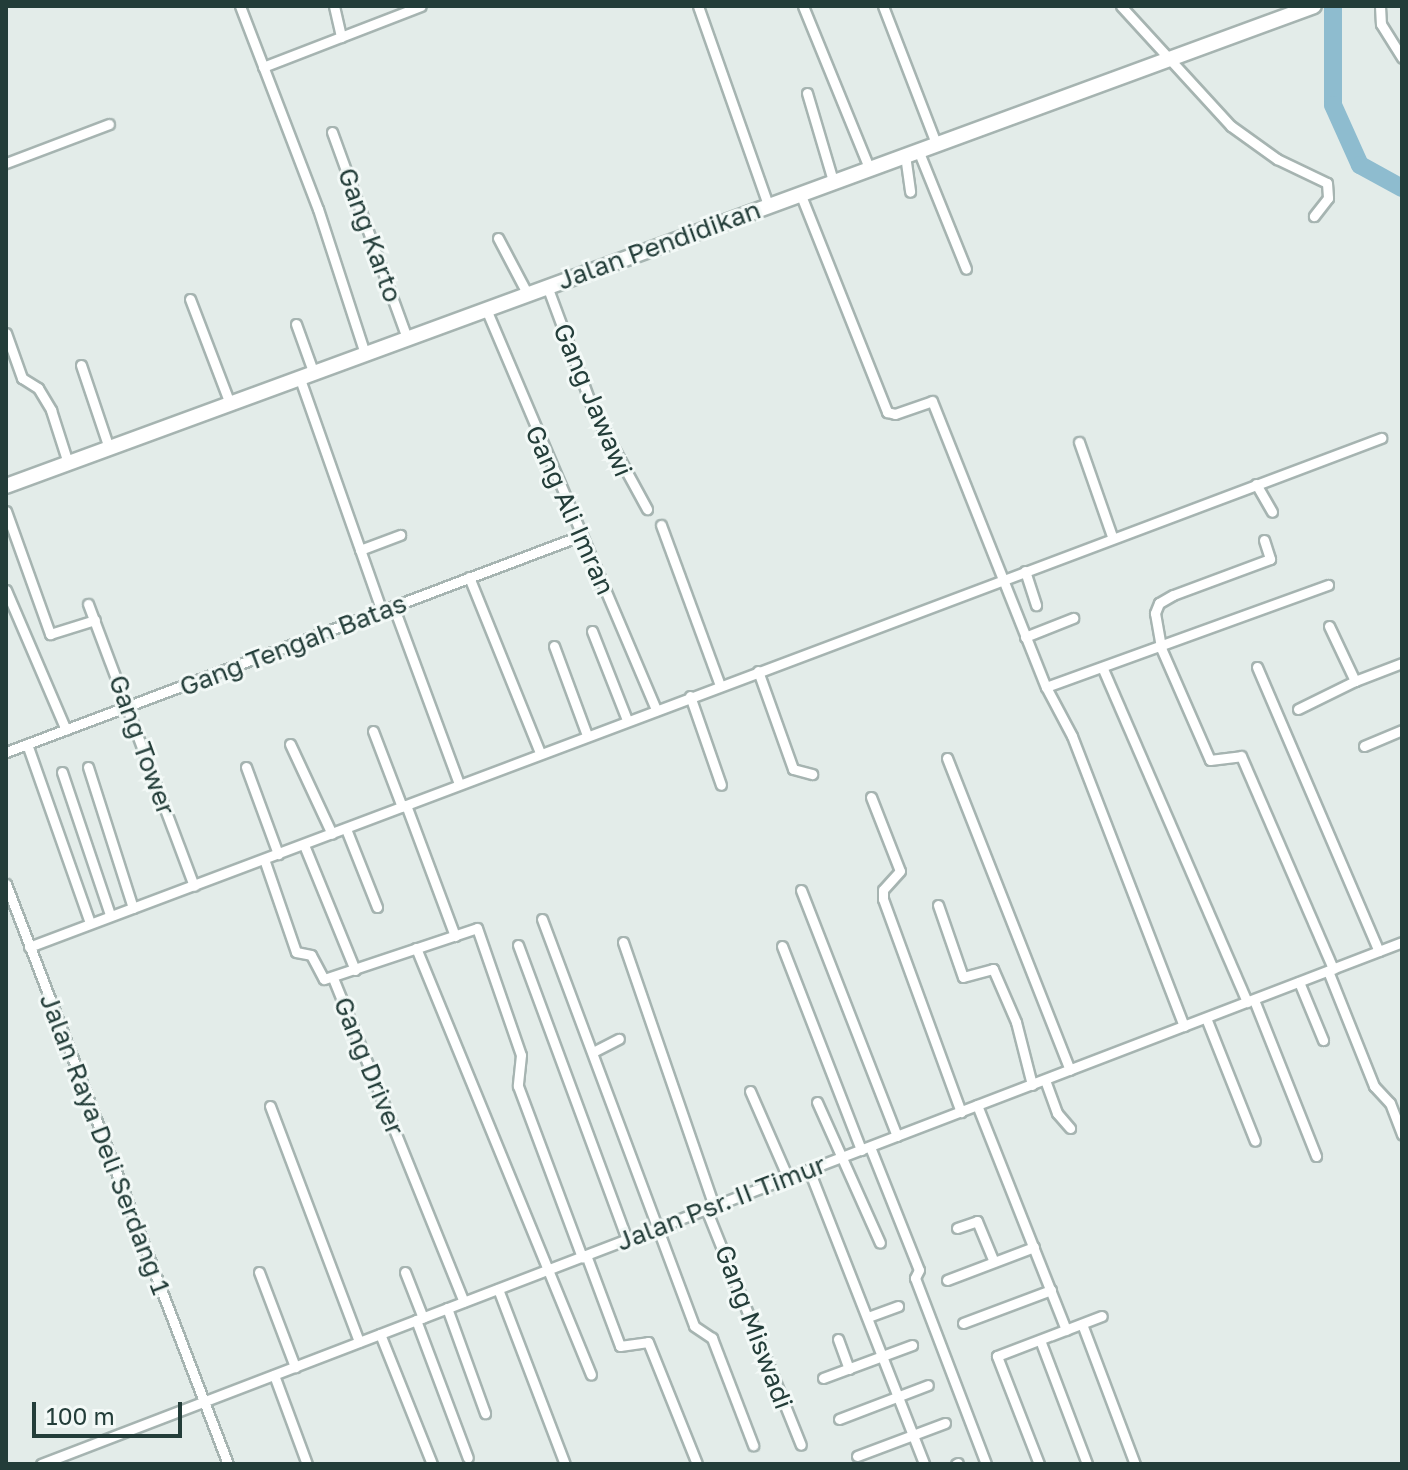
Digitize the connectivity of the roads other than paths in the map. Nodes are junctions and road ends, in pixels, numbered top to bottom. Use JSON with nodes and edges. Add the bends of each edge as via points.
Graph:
{"nodes":[{"id":1,"x":240,"y":6,"type":"edge"},
{"id":2,"x":334,"y":6,"type":"edge"},
{"id":3,"x":421,"y":6,"type":"edge"},
{"id":4,"x":698,"y":6,"type":"edge"},
{"id":5,"x":803,"y":6,"type":"edge"},
{"id":6,"x":883,"y":6,"type":"edge"},
{"id":7,"x":1121,"y":6,"type":"edge"},
{"id":8,"x":1314,"y":6,"type":"edge"},
{"id":9,"x":1380,"y":6,"type":"edge"},
{"id":10,"x":341,"y":37,"type":"junction"},
{"id":11,"x":1402,"y":58,"type":"edge"},
{"id":12,"x":1168,"y":59,"type":"junction"},
{"id":13,"x":263,"y":67,"type":"junction"},
{"id":14,"x":807,"y":93,"type":"dead end"},
{"id":15,"x":109,"y":124,"type":"dead end"},
{"id":16,"x":332,"y":132,"type":"dead end"},
{"id":17,"x":936,"y":143,"type":"junction"},
{"id":18,"x":914,"y":158,"type":"junction"},
{"id":19,"x":6,"y":163,"type":"edge"},
{"id":20,"x":869,"y":168,"type":"junction"},
{"id":21,"x":833,"y":181,"type":"junction"},
{"id":22,"x":910,"y":192,"type":"dead end"},
{"id":23,"x":800,"y":193,"type":"junction"},
{"id":24,"x":768,"y":205,"type":"junction"},
{"id":25,"x":1314,"y":216,"type":"dead end"},
{"id":26,"x":498,"y":238,"type":"dead end"},
{"id":27,"x":966,"y":269,"type":"dead end"},
{"id":28,"x":547,"y":286,"type":"junction"},
{"id":29,"x":527,"y":293,"type":"junction"},
{"id":30,"x":190,"y":299,"type":"dead end"},
{"id":31,"x":486,"y":309,"type":"junction"},
{"id":32,"x":296,"y":324,"type":"dead end"},
{"id":33,"x":6,"y":333,"type":"edge"},
{"id":34,"x":407,"y":338,"type":"junction"},
{"id":35,"x":365,"y":354,"type":"junction"},
{"id":36,"x":81,"y":365,"type":"dead end"},
{"id":37,"x":307,"y":377,"type":"junction"},
{"id":38,"x":230,"y":404,"type":"junction"},
{"id":39,"x":1381,"y":438,"type":"dead end"},
{"id":40,"x":1079,"y":442,"type":"dead end"},
{"id":41,"x":109,"y":448,"type":"junction"},
{"id":42,"x":68,"y":463,"type":"junction"},
{"id":43,"x":1256,"y":484,"type":"junction"},
{"id":44,"x":6,"y":486,"type":"edge"},
{"id":45,"x":647,"y":509,"type":"dead end"},
{"id":46,"x":6,"y":511,"type":"edge"},
{"id":47,"x":1272,"y":512,"type":"dead end"},
{"id":48,"x":661,"y":525,"type":"dead end"},
{"id":49,"x":400,"y":535,"type":"dead end"},
{"id":50,"x":580,"y":536,"type":"junction"},
{"id":51,"x":1112,"y":536,"type":"junction"},
{"id":52,"x":1264,"y":540,"type":"dead end"},
{"id":53,"x":360,"y":550,"type":"junction"},
{"id":54,"x":1025,"y":571,"type":"junction"},
{"id":55,"x":469,"y":577,"type":"junction"},
{"id":56,"x":1001,"y":581,"type":"junction"},
{"id":57,"x":1328,"y":585,"type":"dead end"},
{"id":58,"x":6,"y":590,"type":"edge"},
{"id":59,"x":88,"y":604,"type":"dead end"},
{"id":60,"x":1036,"y":605,"type":"dead end"},
{"id":61,"x":394,"y":608,"type":"junction"},
{"id":62,"x":382,"y":612,"type":"junction"},
{"id":63,"x":1073,"y":618,"type":"dead end"},
{"id":64,"x":95,"y":620,"type":"junction"},
{"id":65,"x":1329,"y":626,"type":"dead end"},
{"id":66,"x":592,"y":631,"type":"dead end"},
{"id":67,"x":1025,"y":637,"type":"junction"},
{"id":68,"x":554,"y":646,"type":"dead end"},
{"id":69,"x":1161,"y":648,"type":"junction"},
{"id":70,"x":1402,"y":663,"type":"edge"},
{"id":71,"x":1257,"y":667,"type":"dead end"},
{"id":72,"x":1103,"y":669,"type":"junction"},
{"id":73,"x":758,"y":671,"type":"junction"},
{"id":74,"x":1355,"y":681,"type":"junction"},
{"id":75,"x":720,"y":685,"type":"junction"},
{"id":76,"x":1046,"y":687,"type":"junction"},
{"id":77,"x":690,"y":696,"type":"junction"},
{"id":78,"x":129,"y":707,"type":"junction"},
{"id":79,"x":1298,"y":709,"type":"dead end"},
{"id":80,"x":656,"y":710,"type":"junction"},
{"id":81,"x":627,"y":720,"type":"junction"},
{"id":82,"x":66,"y":730,"type":"junction"},
{"id":83,"x":1402,"y":730,"type":"edge"},
{"id":84,"x":373,"y":731,"type":"dead end"},
{"id":85,"x":587,"y":735,"type":"junction"},
{"id":86,"x":27,"y":744,"type":"junction"},
{"id":87,"x":290,"y":744,"type":"dead end"},
{"id":88,"x":1364,"y":746,"type":"dead end"},
{"id":89,"x":6,"y":752,"type":"edge"},
{"id":90,"x":540,"y":753,"type":"junction"},
{"id":91,"x":947,"y":758,"type":"dead end"},
{"id":92,"x":88,"y":767,"type":"dead end"},
{"id":93,"x":246,"y":767,"type":"dead end"},
{"id":94,"x":62,"y":772,"type":"dead end"},
{"id":95,"x":812,"y":774,"type":"dead end"},
{"id":96,"x":459,"y":784,"type":"junction"},
{"id":97,"x":721,"y":785,"type":"dead end"},
{"id":98,"x":871,"y":797,"type":"dead end"},
{"id":99,"x":404,"y":806,"type":"junction"},
{"id":100,"x":346,"y":829,"type":"junction"},
{"id":101,"x":332,"y":834,"type":"junction"},
{"id":102,"x":304,"y":845,"type":"junction"},
{"id":103,"x":278,"y":854,"type":"junction"},
{"id":104,"x":264,"y":859,"type":"junction"},
{"id":105,"x":6,"y":884,"type":"edge"},
{"id":106,"x":194,"y":886,"type":"junction"},
{"id":107,"x":801,"y":890,"type":"dead end"},
{"id":108,"x":938,"y":905,"type":"dead end"},
{"id":109,"x":377,"y":907,"type":"dead end"},
{"id":110,"x":133,"y":908,"type":"junction"},
{"id":111,"x":110,"y":915,"type":"junction"},
{"id":112,"x":542,"y":919,"type":"dead end"},
{"id":113,"x":90,"y":923,"type":"junction"},
{"id":114,"x":455,"y":936,"type":"junction"},
{"id":115,"x":623,"y":942,"type":"dead end"},
{"id":116,"x":1402,"y":942,"type":"edge"},
{"id":117,"x":518,"y":945,"type":"dead end"},
{"id":118,"x":782,"y":946,"type":"dead end"},
{"id":119,"x":29,"y":947,"type":"junction"},
{"id":120,"x":416,"y":948,"type":"junction"},
{"id":121,"x":1379,"y":951,"type":"junction"},
{"id":122,"x":355,"y":970,"type":"junction"},
{"id":123,"x":1330,"y":970,"type":"junction"},
{"id":124,"x":333,"y":978,"type":"junction"},
{"id":125,"x":1299,"y":982,"type":"junction"},
{"id":126,"x":1250,"y":1001,"type":"junction"},
{"id":127,"x":1206,"y":1018,"type":"junction"},
{"id":128,"x":1184,"y":1026,"type":"junction"},
{"id":129,"x":619,"y":1039,"type":"dead end"},
{"id":130,"x":1323,"y":1040,"type":"dead end"},
{"id":131,"x":593,"y":1052,"type":"junction"},
{"id":132,"x":1070,"y":1070,"type":"junction"},
{"id":133,"x":1045,"y":1080,"type":"junction"},
{"id":134,"x":1032,"y":1085,"type":"junction"},
{"id":135,"x":750,"y":1091,"type":"dead end"},
{"id":136,"x":817,"y":1102,"type":"dead end"},
{"id":137,"x":977,"y":1105,"type":"junction"},
{"id":138,"x":270,"y":1106,"type":"dead end"},
{"id":139,"x":961,"y":1112,"type":"junction"},
{"id":140,"x":1070,"y":1128,"type":"dead end"},
{"id":141,"x":1402,"y":1135,"type":"edge"},
{"id":142,"x":897,"y":1136,"type":"junction"},
{"id":143,"x":1255,"y":1141,"type":"dead end"},
{"id":144,"x":866,"y":1148,"type":"junction"},
{"id":145,"x":843,"y":1156,"type":"junction"},
{"id":146,"x":1316,"y":1156,"type":"dead end"},
{"id":147,"x":809,"y":1170,"type":"junction"},
{"id":148,"x":788,"y":1178,"type":"junction"},
{"id":149,"x":710,"y":1208,"type":"junction"},
{"id":150,"x":657,"y":1228,"type":"junction"},
{"id":151,"x":957,"y":1228,"type":"dead end"},
{"id":152,"x":627,"y":1240,"type":"junction"},
{"id":153,"x":880,"y":1243,"type":"dead end"},
{"id":154,"x":1034,"y":1247,"type":"junction"},
{"id":155,"x":584,"y":1256,"type":"junction"},
{"id":156,"x":994,"y":1262,"type":"junction"},
{"id":157,"x":545,"y":1271,"type":"junction"},
{"id":158,"x":259,"y":1272,"type":"dead end"},
{"id":159,"x":405,"y":1272,"type":"dead end"},
{"id":160,"x":947,"y":1280,"type":"dead end"},
{"id":161,"x":498,"y":1289,"type":"junction"},
{"id":162,"x":1051,"y":1290,"type":"junction"},
{"id":163,"x":464,"y":1302,"type":"junction"},
{"id":164,"x":898,"y":1306,"type":"dead end"},
{"id":165,"x":447,"y":1308,"type":"junction"},
{"id":166,"x":1102,"y":1316,"type":"dead end"},
{"id":167,"x":868,"y":1317,"type":"junction"},
{"id":168,"x":419,"y":1319,"type":"junction"},
{"id":169,"x":963,"y":1323,"type":"dead end"},
{"id":170,"x":1082,"y":1324,"type":"junction"},
{"id":171,"x":1066,"y":1330,"type":"junction"},
{"id":172,"x":380,"y":1334,"type":"junction"},
{"id":173,"x":838,"y":1339,"type":"dead end"},
{"id":174,"x":1040,"y":1340,"type":"junction"},
{"id":175,"x":359,"y":1342,"type":"junction"},
{"id":176,"x":912,"y":1345,"type":"dead end"},
{"id":177,"x":883,"y":1356,"type":"junction"},
{"id":178,"x":295,"y":1367,"type":"junction"},
{"id":179,"x":849,"y":1369,"type":"junction"},
{"id":180,"x":274,"y":1375,"type":"junction"},
{"id":181,"x":591,"y":1375,"type":"dead end"},
{"id":182,"x":823,"y":1378,"type":"dead end"},
{"id":183,"x":928,"y":1385,"type":"dead end"},
{"id":184,"x":898,"y":1396,"type":"junction"},
{"id":185,"x":204,"y":1403,"type":"junction"},
{"id":186,"x":485,"y":1413,"type":"dead end"},
{"id":187,"x":839,"y":1419,"type":"dead end"},
{"id":188,"x":945,"y":1423,"type":"dead end"},
{"id":189,"x":913,"y":1435,"type":"junction"},
{"id":190,"x":753,"y":1445,"type":"dead end"},
{"id":191,"x":801,"y":1445,"type":"dead end"},
{"id":192,"x":857,"y":1456,"type":"dead end"},
{"id":193,"x":468,"y":1458,"type":"dead end"},
{"id":194,"x":41,"y":1464,"type":"edge"},
{"id":195,"x":228,"y":1464,"type":"edge"},
{"id":196,"x":307,"y":1464,"type":"edge"},
{"id":197,"x":432,"y":1464,"type":"edge"},
{"id":198,"x":565,"y":1464,"type":"edge"},
{"id":199,"x":697,"y":1464,"type":"edge"},
{"id":200,"x":924,"y":1464,"type":"edge"},
{"id":201,"x":986,"y":1464,"type":"edge"},
{"id":202,"x":1039,"y":1464,"type":"edge"},
{"id":203,"x":1087,"y":1464,"type":"edge"},
{"id":204,"x":1135,"y":1464,"type":"edge"}],
"edges":[{"from":1,"to":13,"type":"street"},
{"from":2,"to":10,"type":"street"},
{"from":3,"to":10,"type":"street"},
{"from":4,"to":24,"type":"street"},
{"from":5,"to":20,"type":"street"},
{"from":6,"to":17,"type":"street"},
{"from":7,"to":12,"type":"street"},
{"from":8,"to":12,"type":"main road","name":"Jalan Pendidikan"},
{"from":9,"to":11,"type":"street","via":[[1381,24]]},
{"from":10,"to":13,"type":"street"},
{"from":12,"to":17,"type":"main road","name":"Jalan Pendidikan"},
{"from":12,"to":25,"type":"street","via":[[1243,135],[1327,183],[1328,198]]},
{"from":13,"to":35,"type":"street"},
{"from":14,"to":21,"type":"street"},
{"from":15,"to":19,"type":"street"},
{"from":16,"to":34,"type":"street","name":"Gang Karto"},
{"from":17,"to":18,"type":"main road","name":"Jalan Pendidikan"},
{"from":18,"to":20,"type":"main road","name":"Jalan Pendidikan"},
{"from":18,"to":22,"type":"street"},
{"from":18,"to":27,"type":"street"},
{"from":20,"to":21,"type":"main road","name":"Jalan Pendidikan"},
{"from":21,"to":23,"type":"main road","name":"Jalan Pendidikan"},
{"from":23,"to":24,"type":"main road","name":"Jalan Pendidikan"},
{"from":23,"to":56,"type":"street","via":[[887,412],[932,401]]},
{"from":24,"to":28,"type":"main road","name":"Jalan Pendidikan"},
{"from":26,"to":29,"type":"street"},
{"from":28,"to":29,"type":"main road","name":"Jalan Pendidikan"},
{"from":28,"to":45,"type":"street","name":"Gang Jawawi","via":[[593,410],[619,467]]},
{"from":29,"to":31,"type":"main road","name":"Jalan Pendidikan"},
{"from":30,"to":38,"type":"street"},
{"from":31,"to":34,"type":"main road","name":"Jalan Pendidikan"},
{"from":31,"to":50,"type":"street","name":"Gang Ali Imran"},
{"from":32,"to":37,"type":"street"},
{"from":33,"to":42,"type":"street","via":[[22,378],[38,388],[51,410]]},
{"from":34,"to":35,"type":"main road","name":"Jalan Pendidikan"},
{"from":35,"to":37,"type":"main road","name":"Jalan Pendidikan"},
{"from":36,"to":41,"type":"street"},
{"from":37,"to":38,"type":"main road","name":"Jalan Pendidikan"},
{"from":37,"to":53,"type":"street"},
{"from":38,"to":41,"type":"main road","name":"Jalan Pendidikan"},
{"from":39,"to":43,"type":"street"},
{"from":40,"to":51,"type":"street"},
{"from":41,"to":42,"type":"main road","name":"Jalan Pendidikan"},
{"from":42,"to":44,"type":"main road","name":"Jalan Pendidikan"},
{"from":43,"to":47,"type":"street"},
{"from":43,"to":51,"type":"street"},
{"from":46,"to":64,"type":"street","via":[[50,634]]},
{"from":48,"to":75,"type":"street"},
{"from":49,"to":53,"type":"street"},
{"from":50,"to":55,"type":"street","name":"Gang Tengah Batas"},
{"from":50,"to":80,"type":"street","name":"Gang Ali Imran"},
{"from":51,"to":54,"type":"street"},
{"from":52,"to":69,"type":"street","via":[[1270,559],[1157,605]]},
{"from":53,"to":62,"type":"street"},
{"from":54,"to":56,"type":"street"},
{"from":54,"to":60,"type":"street"},
{"from":55,"to":61,"type":"street","name":"Gang Tengah Batas"},
{"from":55,"to":90,"type":"street"},
{"from":56,"to":67,"type":"street"},
{"from":56,"to":73,"type":"street"},
{"from":57,"to":69,"type":"street"},
{"from":58,"to":82,"type":"street"},
{"from":59,"to":64,"type":"street","name":"Gang Tower"},
{"from":61,"to":62,"type":"street","name":"Gang Tengah Batas"},
{"from":61,"to":96,"type":"street"},
{"from":62,"to":78,"type":"street","name":"Gang Tengah Batas"},
{"from":63,"to":67,"type":"street"},
{"from":64,"to":78,"type":"street","name":"Gang Tower"},
{"from":65,"to":74,"type":"street"},
{"from":66,"to":81,"type":"street"},
{"from":67,"to":76,"type":"street"},
{"from":68,"to":85,"type":"street"},
{"from":69,"to":72,"type":"street"},
{"from":69,"to":123,"type":"street","via":[[1210,760],[1241,756]]},
{"from":70,"to":74,"type":"street"},
{"from":71,"to":121,"type":"street"},
{"from":72,"to":76,"type":"street"},
{"from":72,"to":126,"type":"street"},
{"from":73,"to":75,"type":"street"},
{"from":73,"to":95,"type":"street","via":[[793,769]]},
{"from":74,"to":79,"type":"street"},
{"from":75,"to":77,"type":"street"},
{"from":76,"to":128,"type":"street","via":[[1072,736]]},
{"from":77,"to":80,"type":"street"},
{"from":77,"to":97,"type":"street"},
{"from":78,"to":82,"type":"street","name":"Gang Tengah Batas"},
{"from":78,"to":106,"type":"street","name":"Gang Tower"},
{"from":80,"to":81,"type":"street"},
{"from":81,"to":85,"type":"street"},
{"from":82,"to":86,"type":"street","name":"Gang Tengah Batas"},
{"from":83,"to":88,"type":"street"},
{"from":84,"to":99,"type":"street"},
{"from":85,"to":90,"type":"street"},
{"from":86,"to":89,"type":"street","name":"Gang Tengah Batas"},
{"from":86,"to":113,"type":"street"},
{"from":87,"to":101,"type":"street"},
{"from":90,"to":96,"type":"street"},
{"from":91,"to":132,"type":"street"},
{"from":92,"to":110,"type":"street"},
{"from":93,"to":103,"type":"street"},
{"from":94,"to":111,"type":"street"},
{"from":96,"to":99,"type":"street"},
{"from":98,"to":139,"type":"street","via":[[900,871],[883,890],[883,899]]},
{"from":99,"to":100,"type":"street"},
{"from":99,"to":114,"type":"street"},
{"from":100,"to":101,"type":"street"},
{"from":100,"to":109,"type":"street"},
{"from":101,"to":102,"type":"street"},
{"from":102,"to":103,"type":"street"},
{"from":102,"to":122,"type":"street","name":"Gang Driver"},
{"from":103,"to":104,"type":"street"},
{"from":104,"to":106,"type":"street"},
{"from":104,"to":124,"type":"street","via":[[296,952],[311,955],[323,978]]},
{"from":105,"to":119,"type":"street","name":"Jalan Raya Deli Serdang 1"},
{"from":106,"to":110,"type":"street"},
{"from":107,"to":142,"type":"street"},
{"from":108,"to":134,"type":"street","via":[[963,977],[993,969],[1016,1022]]},
{"from":110,"to":111,"type":"street"},
{"from":111,"to":113,"type":"street"},
{"from":112,"to":131,"type":"street"},
{"from":113,"to":119,"type":"street"},
{"from":114,"to":120,"type":"street"},
{"from":114,"to":155,"type":"street","via":[[477,928],[522,1060],[518,1086]]},
{"from":115,"to":149,"type":"street","name":"Gang Miswadi"},
{"from":116,"to":121,"type":"street","name":"Jalan Psr. II Timur"},
{"from":117,"to":152,"type":"street"},
{"from":118,"to":144,"type":"street"},
{"from":119,"to":185,"type":"street","name":"Jalan Raya Deli Serdang 1"},
{"from":120,"to":122,"type":"street"},
{"from":120,"to":157,"type":"street"},
{"from":121,"to":123,"type":"street","name":"Jalan Psr. II Timur"},
{"from":122,"to":124,"type":"street","name":"Gang Driver"},
{"from":123,"to":125,"type":"street","name":"Jalan Psr. II Timur"},
{"from":123,"to":141,"type":"street","via":[[1374,1086],[1390,1103]]},
{"from":124,"to":163,"type":"street","name":"Gang Driver"},
{"from":125,"to":126,"type":"street","name":"Jalan Psr. II Timur"},
{"from":125,"to":130,"type":"street"},
{"from":126,"to":127,"type":"street","name":"Jalan Psr. II Timur"},
{"from":126,"to":146,"type":"street"},
{"from":127,"to":128,"type":"street","name":"Jalan Psr. II Timur"},
{"from":127,"to":143,"type":"street"},
{"from":128,"to":132,"type":"street","name":"Jalan Psr. II Timur"},
{"from":129,"to":131,"type":"street"},
{"from":131,"to":150,"type":"street"},
{"from":132,"to":133,"type":"street","name":"Jalan Psr. II Timur"},
{"from":133,"to":134,"type":"street","name":"Jalan Psr. II Timur"},
{"from":133,"to":140,"type":"street","via":[[1057,1113]]},
{"from":134,"to":137,"type":"street","name":"Jalan Psr. II Timur"},
{"from":135,"to":148,"type":"street"},
{"from":136,"to":145,"type":"street"},
{"from":137,"to":139,"type":"street","name":"Jalan Psr. II Timur"},
{"from":137,"to":154,"type":"street"},
{"from":138,"to":175,"type":"street"},
{"from":139,"to":142,"type":"street","name":"Jalan Psr. II Timur"},
{"from":142,"to":144,"type":"street","name":"Jalan Psr. II Timur"},
{"from":144,"to":145,"type":"street","name":"Jalan Psr. II Timur"},
{"from":144,"to":201,"type":"street","via":[[919,1270],[915,1278]]},
{"from":145,"to":147,"type":"street","name":"Jalan Psr. II Timur"},
{"from":145,"to":153,"type":"street"},
{"from":147,"to":148,"type":"street","name":"Jalan Psr. II Timur"},
{"from":147,"to":167,"type":"street"},
{"from":148,"to":149,"type":"street","name":"Jalan Psr. II Timur"},
{"from":149,"to":150,"type":"street","name":"Jalan Psr. II Timur"},
{"from":149,"to":191,"type":"street","name":"Gang Miswadi"},
{"from":150,"to":152,"type":"street","name":"Jalan Psr. II Timur"},
{"from":150,"to":190,"type":"street","via":[[694,1326],[712,1338]]},
{"from":151,"to":156,"type":"street","via":[[977,1221]]},
{"from":152,"to":155,"type":"street","name":"Jalan Psr. II Timur"},
{"from":154,"to":156,"type":"street"},
{"from":154,"to":162,"type":"street"},
{"from":155,"to":157,"type":"street","name":"Jalan Psr. II Timur"},
{"from":155,"to":199,"type":"street","via":[[620,1346],[643,1340],[649,1345]]},
{"from":156,"to":160,"type":"street"},
{"from":157,"to":161,"type":"street","name":"Jalan Psr. II Timur"},
{"from":157,"to":181,"type":"street"},
{"from":158,"to":178,"type":"street"},
{"from":159,"to":168,"type":"street"},
{"from":161,"to":163,"type":"street","name":"Jalan Psr. II Timur"},
{"from":161,"to":198,"type":"street"},
{"from":162,"to":169,"type":"street"},
{"from":162,"to":171,"type":"street"},
{"from":163,"to":165,"type":"street","name":"Jalan Psr. II Timur"},
{"from":164,"to":167,"type":"street"},
{"from":165,"to":168,"type":"street","name":"Jalan Psr. II Timur"},
{"from":165,"to":186,"type":"street"},
{"from":166,"to":170,"type":"street"},
{"from":167,"to":177,"type":"street"},
{"from":168,"to":172,"type":"street","name":"Jalan Psr. II Timur"},
{"from":168,"to":193,"type":"street"},
{"from":170,"to":171,"type":"street"},
{"from":170,"to":204,"type":"street"},
{"from":171,"to":174,"type":"street"},
{"from":172,"to":175,"type":"street","name":"Jalan Psr. II Timur"},
{"from":172,"to":197,"type":"street"},
{"from":173,"to":179,"type":"street"},
{"from":174,"to":202,"type":"street","via":[[997,1356]]},
{"from":174,"to":203,"type":"street"},
{"from":175,"to":178,"type":"street","name":"Jalan Psr. II Timur"},
{"from":176,"to":177,"type":"street"},
{"from":177,"to":179,"type":"street"},
{"from":177,"to":184,"type":"street"},
{"from":178,"to":180,"type":"street","name":"Jalan Psr. II Timur"},
{"from":179,"to":182,"type":"street"},
{"from":180,"to":185,"type":"street","name":"Jalan Psr. II Timur"},
{"from":180,"to":196,"type":"street"},
{"from":183,"to":184,"type":"street"},
{"from":184,"to":187,"type":"street"},
{"from":184,"to":189,"type":"street"},
{"from":185,"to":194,"type":"street","name":"Jalan Psr. II Timur"},
{"from":185,"to":195,"type":"street","name":"Jalan Raya Deli Serdang 1"},
{"from":188,"to":189,"type":"street"},
{"from":189,"to":192,"type":"street"},
{"from":189,"to":200,"type":"street"}]}
